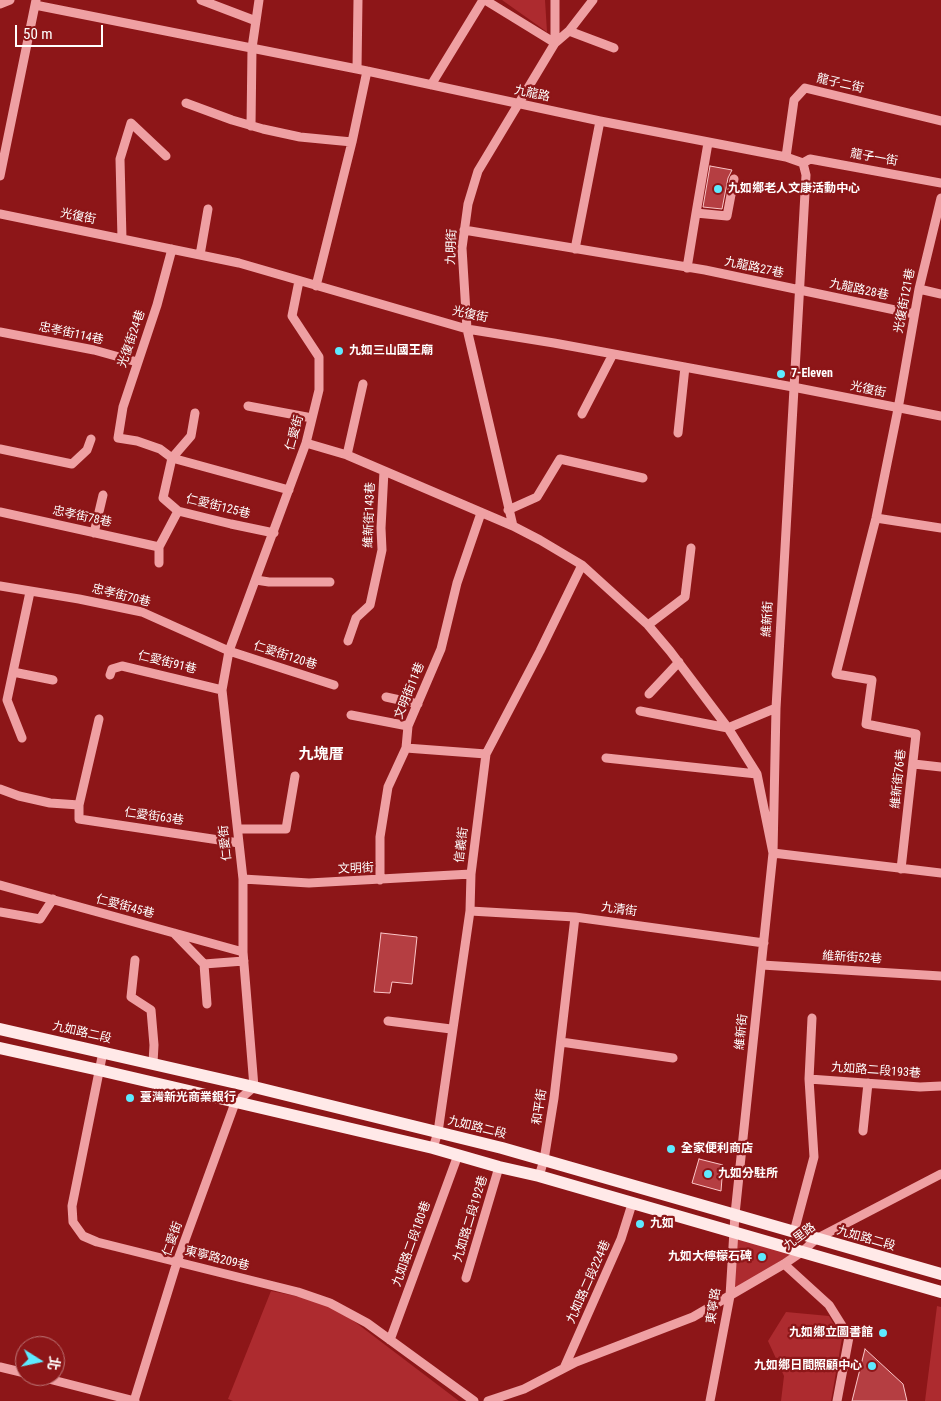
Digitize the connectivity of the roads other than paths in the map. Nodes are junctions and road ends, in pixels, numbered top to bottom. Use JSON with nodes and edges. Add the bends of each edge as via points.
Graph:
{"nodes":[{"id":1,"x":10,"y":0,"type":"edge"},
{"id":2,"x":201,"y":0,"type":"edge"},
{"id":3,"x":260,"y":0,"type":"edge"},
{"id":4,"x":358,"y":0,"type":"edge"},
{"id":5,"x":484,"y":0,"type":"edge"},
{"id":6,"x":556,"y":0,"type":"edge"},
{"id":7,"x":593,"y":0,"type":"edge"},
{"id":8,"x":35,"y":3,"type":"edge"},
{"id":9,"x":0,"y":4,"type":"edge"},
{"id":10,"x":256,"y":21,"type":"junction"},
{"id":11,"x":569,"y":31,"type":"junction"},
{"id":12,"x":554,"y":43,"type":"junction"},
{"id":13,"x":252,"y":48,"type":"junction"},
{"id":14,"x":614,"y":48,"type":"dead end"},
{"id":15,"x":357,"y":69,"type":"junction"},
{"id":16,"x":367,"y":71,"type":"junction"},
{"id":17,"x":431,"y":85,"type":"junction"},
{"id":18,"x":186,"y":103,"type":"dead end"},
{"id":19,"x":518,"y":104,"type":"junction"},
{"id":20,"x":600,"y":121,"type":"junction"},
{"id":21,"x":941,"y":121,"type":"edge"},
{"id":22,"x":251,"y":126,"type":"junction"},
{"id":23,"x":352,"y":142,"type":"junction"},
{"id":24,"x":708,"y":142,"type":"junction"},
{"id":25,"x":166,"y":156,"type":"dead end"},
{"id":26,"x":786,"y":157,"type":"junction"},
{"id":27,"x":803,"y":163,"type":"junction"},
{"id":28,"x":0,"y":176,"type":"edge"},
{"id":29,"x":734,"y":179,"type":"dead end"},
{"id":30,"x":941,"y":183,"type":"edge"},
{"id":31,"x":941,"y":198,"type":"edge"},
{"id":32,"x":208,"y":209,"type":"dead end"},
{"id":33,"x":940,"y":210,"type":"edge"},
{"id":34,"x":696,"y":213,"type":"junction"},
{"id":35,"x":0,"y":214,"type":"edge"},
{"id":36,"x":464,"y":230,"type":"junction"},
{"id":37,"x":122,"y":239,"type":"junction"},
{"id":38,"x":172,"y":249,"type":"junction"},
{"id":39,"x":575,"y":249,"type":"junction"},
{"id":40,"x":200,"y":255,"type":"junction"},
{"id":41,"x":687,"y":268,"type":"junction"},
{"id":42,"x":299,"y":281,"type":"junction"},
{"id":43,"x":316,"y":286,"type":"junction"},
{"id":44,"x":919,"y":289,"type":"junction"},
{"id":45,"x":799,"y":290,"type":"junction"},
{"id":46,"x":941,"y":294,"type":"edge"},
{"id":47,"x":914,"y":314,"type":"junction"},
{"id":48,"x":467,"y":329,"type":"junction"},
{"id":49,"x":0,"y":332,"type":"edge"},
{"id":50,"x":613,"y":354,"type":"junction"},
{"id":51,"x":137,"y":362,"type":"junction"},
{"id":52,"x":685,"y":367,"type":"junction"},
{"id":53,"x":363,"y":384,"type":"dead end"},
{"id":54,"x":793,"y":387,"type":"junction"},
{"id":55,"x":248,"y":406,"type":"dead end"},
{"id":56,"x":898,"y":409,"type":"junction"},
{"id":57,"x":195,"y":413,"type":"dead end"},
{"id":58,"x":582,"y":414,"type":"dead end"},
{"id":59,"x":941,"y":416,"type":"edge"},
{"id":60,"x":312,"y":418,"type":"junction"},
{"id":61,"x":678,"y":433,"type":"dead end"},
{"id":62,"x":91,"y":439,"type":"dead end"},
{"id":63,"x":306,"y":444,"type":"junction"},
{"id":64,"x":0,"y":448,"type":"edge"},
{"id":65,"x":347,"y":455,"type":"junction"},
{"id":66,"x":172,"y":458,"type":"junction"},
{"id":67,"x":384,"y":471,"type":"junction"},
{"id":68,"x":643,"y":478,"type":"dead end"},
{"id":69,"x":289,"y":490,"type":"junction"},
{"id":70,"x":103,"y":495,"type":"dead end"},
{"id":71,"x":508,"y":510,"type":"junction"},
{"id":72,"x":178,"y":511,"type":"junction"},
{"id":73,"x":0,"y":512,"type":"edge"},
{"id":74,"x":481,"y":513,"type":"junction"},
{"id":75,"x":876,"y":518,"type":"junction"},
{"id":76,"x":513,"y":526,"type":"junction"},
{"id":77,"x":941,"y":528,"type":"edge"},
{"id":78,"x":94,"y":533,"type":"junction"},
{"id":79,"x":274,"y":533,"type":"junction"},
{"id":80,"x":159,"y":547,"type":"junction"},
{"id":81,"x":691,"y":548,"type":"dead end"},
{"id":82,"x":159,"y":563,"type":"dead end"},
{"id":83,"x":582,"y":565,"type":"junction"},
{"id":84,"x":256,"y":580,"type":"junction"},
{"id":85,"x":330,"y":582,"type":"dead end"},
{"id":86,"x":0,"y":586,"type":"edge"},
{"id":87,"x":30,"y":592,"type":"junction"},
{"id":88,"x":648,"y":625,"type":"junction"},
{"id":89,"x":348,"y":641,"type":"dead end"},
{"id":90,"x":229,"y":651,"type":"junction"},
{"id":91,"x":679,"y":662,"type":"junction"},
{"id":92,"x":13,"y":672,"type":"junction"},
{"id":93,"x":836,"y":674,"type":"joint"},
{"id":94,"x":110,"y":675,"type":"dead end"},
{"id":95,"x":53,"y":680,"type":"dead end"},
{"id":96,"x":334,"y":685,"type":"dead end"},
{"id":97,"x":222,"y":690,"type":"junction"},
{"id":98,"x":649,"y":694,"type":"dead end"},
{"id":99,"x":386,"y":697,"type":"dead end"},
{"id":100,"x":3,"y":699,"type":"edge"},
{"id":101,"x":418,"y":704,"type":"junction"},
{"id":102,"x":776,"y":708,"type":"junction"},
{"id":103,"x":640,"y":711,"type":"dead end"},
{"id":104,"x":351,"y":715,"type":"dead end"},
{"id":105,"x":99,"y":719,"type":"dead end"},
{"id":106,"x":408,"y":726,"type":"junction"},
{"id":107,"x":728,"y":728,"type":"junction"},
{"id":108,"x":22,"y":738,"type":"dead end"},
{"id":109,"x":406,"y":748,"type":"junction"},
{"id":110,"x":486,"y":754,"type":"junction"},
{"id":111,"x":606,"y":758,"type":"dead end"},
{"id":112,"x":914,"y":764,"type":"junction"},
{"id":113,"x":941,"y":767,"type":"edge"},
{"id":114,"x":757,"y":774,"type":"junction"},
{"id":115,"x":295,"y":776,"type":"dead end"},
{"id":116,"x":0,"y":790,"type":"edge"},
{"id":117,"x":79,"y":805,"type":"junction"},
{"id":118,"x":238,"y":829,"type":"junction"},
{"id":119,"x":239,"y":843,"type":"junction"},
{"id":120,"x":773,"y":853,"type":"junction"},
{"id":121,"x":901,"y":868,"type":"junction"},
{"id":122,"x":471,"y":874,"type":"junction"},
{"id":123,"x":941,"y":874,"type":"edge"},
{"id":124,"x":243,"y":879,"type":"junction"},
{"id":125,"x":380,"y":880,"type":"junction"},
{"id":126,"x":0,"y":885,"type":"edge"},
{"id":127,"x":53,"y":899,"type":"junction"},
{"id":128,"x":470,"y":911,"type":"junction"},
{"id":129,"x":0,"y":912,"type":"edge"},
{"id":130,"x":576,"y":917,"type":"junction"},
{"id":131,"x":174,"y":933,"type":"junction"},
{"id":132,"x":764,"y":943,"type":"junction"},
{"id":133,"x":244,"y":952,"type":"junction"},
{"id":134,"x":135,"y":960,"type":"dead end"},
{"id":135,"x":244,"y":961,"type":"junction"},
{"id":136,"x":204,"y":964,"type":"junction"},
{"id":137,"x":762,"y":965,"type":"junction"},
{"id":138,"x":941,"y":976,"type":"edge"},
{"id":139,"x":207,"y":1004,"type":"dead end"},
{"id":140,"x":812,"y":1018,"type":"dead end"},
{"id":141,"x":388,"y":1021,"type":"dead end"},
{"id":142,"x":0,"y":1029,"type":"edge"},
{"id":143,"x":451,"y":1030,"type":"junction"},
{"id":144,"x":561,"y":1042,"type":"junction"},
{"id":145,"x":0,"y":1048,"type":"edge"},
{"id":146,"x":103,"y":1052,"type":"junction"},
{"id":147,"x":673,"y":1058,"type":"dead end"},
{"id":148,"x":153,"y":1063,"type":"junction"},
{"id":149,"x":99,"y":1070,"type":"junction"},
{"id":150,"x":808,"y":1079,"type":"junction"},
{"id":151,"x":868,"y":1083,"type":"junction"},
{"id":152,"x":941,"y":1086,"type":"edge"},
{"id":153,"x":254,"y":1087,"type":"junction"},
{"id":154,"x":235,"y":1102,"type":"junction"},
{"id":155,"x":863,"y":1131,"type":"dead end"},
{"id":156,"x":438,"y":1132,"type":"junction"},
{"id":157,"x":433,"y":1148,"type":"junction"},
{"id":158,"x":458,"y":1155,"type":"junction"},
{"id":159,"x":544,"y":1160,"type":"junction"},
{"id":160,"x":499,"y":1167,"type":"junction"},
{"id":161,"x":941,"y":1174,"type":"edge"},
{"id":162,"x":539,"y":1176,"type":"junction"},
{"id":163,"x":632,"y":1204,"type":"junction"},
{"id":164,"x":735,"y":1214,"type":"junction"},
{"id":165,"x":794,"y":1232,"type":"junction"},
{"id":166,"x":734,"y":1234,"type":"junction"},
{"id":167,"x":816,"y":1239,"type":"junction"},
{"id":168,"x":803,"y":1251,"type":"junction"},
{"id":169,"x":177,"y":1262,"type":"junction"},
{"id":170,"x":784,"y":1264,"type":"junction"},
{"id":171,"x":926,"y":1270,"type":"junction"},
{"id":172,"x":941,"y":1274,"type":"edge"},
{"id":173,"x":466,"y":1278,"type":"dead end"},
{"id":174,"x":922,"y":1287,"type":"junction"},
{"id":175,"x":941,"y":1292,"type":"edge"},
{"id":176,"x":730,"y":1296,"type":"junction"},
{"id":177,"x":390,"y":1340,"type":"junction"},
{"id":178,"x":0,"y":1367,"type":"edge"},
{"id":179,"x":564,"y":1368,"type":"junction"},
{"id":180,"x":15,"y":1371,"type":"edge"},
{"id":181,"x":65,"y":1383,"type":"edge"},
{"id":182,"x":134,"y":1401,"type":"edge"},
{"id":183,"x":474,"y":1401,"type":"edge"},
{"id":184,"x":488,"y":1401,"type":"edge"},
{"id":185,"x":710,"y":1401,"type":"edge"},
{"id":186,"x":837,"y":1401,"type":"edge"}],
"edges":[{"from":1,"to":9,"type":"street"},
{"from":2,"to":10,"type":"street"},
{"from":3,"to":10,"type":"street"},
{"from":4,"to":15,"type":"street"},
{"from":5,"to":12,"type":"street"},
{"from":5,"to":17,"type":"street"},
{"from":6,"to":12,"type":"street"},
{"from":7,"to":11,"type":"street","name":"九明街"},
{"from":8,"to":13,"type":"street","name":"九龍路"},
{"from":8,"to":28,"type":"street"},
{"from":10,"to":13,"type":"street"},
{"from":11,"to":12,"type":"street","name":"九明街"},
{"from":11,"to":14,"type":"street"},
{"from":12,"to":19,"type":"street","name":"九明街"},
{"from":13,"to":15,"type":"street","name":"九龍路"},
{"from":13,"to":22,"type":"street"},
{"from":15,"to":16,"type":"street","name":"九龍路"},
{"from":16,"to":17,"type":"street","name":"九龍路"},
{"from":16,"to":23,"type":"street"},
{"from":17,"to":19,"type":"street","name":"九龍路"},
{"from":18,"to":22,"type":"street"},
{"from":19,"to":20,"type":"street","name":"九龍路"},
{"from":19,"to":36,"type":"street","name":"九明街","via":[[478,171]]},
{"from":20,"to":24,"type":"street","name":"九龍路"},
{"from":20,"to":39,"type":"street"},
{"from":21,"to":26,"type":"street","name":"龍子二街","via":[[805,88],[794,100]]},
{"from":22,"to":23,"type":"street"},
{"from":23,"to":43,"type":"street"},
{"from":24,"to":26,"type":"street","name":"九龍路"},
{"from":24,"to":34,"type":"street"},
{"from":25,"to":37,"type":"street","via":[[131,123],[120,159]]},
{"from":26,"to":27,"type":"street","name":"九龍路"},
{"from":27,"to":30,"type":"street","name":"龍子一街","via":[[810,160]]},
{"from":27,"to":45,"type":"street","via":[[806,175]]},
{"from":29,"to":34,"type":"street","via":[[727,216]]},
{"from":31,"to":33,"type":"street","name":"光復街121巷"},
{"from":32,"to":40,"type":"street"},
{"from":33,"to":44,"type":"street","name":"光復街121巷"},
{"from":34,"to":41,"type":"street"},
{"from":35,"to":37,"type":"street","name":"光復街"},
{"from":36,"to":39,"type":"street","name":"九龍路27巷"},
{"from":36,"to":48,"type":"street","name":"九明街","via":[[462,248]]},
{"from":37,"to":38,"type":"street","name":"光復街"},
{"from":38,"to":40,"type":"street","name":"光復街"},
{"from":38,"to":51,"type":"street","name":"光復街24巷"},
{"from":39,"to":41,"type":"street","name":"九龍路27巷"},
{"from":40,"to":42,"type":"street","name":"光復街"},
{"from":41,"to":45,"type":"street","name":"九龍路27巷"},
{"from":42,"to":43,"type":"street","name":"光復街"},
{"from":42,"to":60,"type":"street","name":"仁愛街","via":[[292,316],[319,357],[319,390]]},
{"from":43,"to":48,"type":"street","name":"光復街"},
{"from":44,"to":46,"type":"street"},
{"from":44,"to":47,"type":"street","name":"光復街121巷"},
{"from":45,"to":47,"type":"street","name":"九龍路28巷"},
{"from":45,"to":54,"type":"street"},
{"from":47,"to":56,"type":"street","name":"光復街121巷"},
{"from":48,"to":50,"type":"street","name":"光復街"},
{"from":48,"to":71,"type":"street","name":"九明街"},
{"from":49,"to":51,"type":"street","name":"忠孝街114巷","via":[[94,350]]},
{"from":50,"to":52,"type":"street","name":"光復街"},
{"from":50,"to":58,"type":"street"},
{"from":51,"to":66,"type":"street","name":"光復街24巷","via":[[123,407],[118,438],[160,449]]},
{"from":52,"to":54,"type":"street","name":"光復街"},
{"from":52,"to":61,"type":"street"},
{"from":53,"to":65,"type":"street"},
{"from":54,"to":56,"type":"street","name":"光復街"},
{"from":54,"to":102,"type":"street","name":"維新街"},
{"from":55,"to":60,"type":"street"},
{"from":56,"to":59,"type":"street","name":"光復街"},
{"from":56,"to":75,"type":"street","name":"光復街121巷"},
{"from":57,"to":66,"type":"street","name":"仁愛街125巷","via":[[191,436]]},
{"from":60,"to":63,"type":"street","name":"仁愛街"},
{"from":62,"to":64,"type":"street","via":[[87,450],[72,464]]},
{"from":63,"to":65,"type":"street","name":"維新街"},
{"from":63,"to":69,"type":"street","name":"仁愛街"},
{"from":65,"to":67,"type":"street","name":"維新街"},
{"from":66,"to":69,"type":"street"},
{"from":66,"to":72,"type":"street","name":"仁愛街125巷","via":[[163,498]]},
{"from":67,"to":74,"type":"street","name":"維新街"},
{"from":67,"to":89,"type":"street","name":"維新街143巷","via":[[382,550],[370,605],[356,618]]},
{"from":68,"to":71,"type":"street","via":[[560,459],[537,498]]},
{"from":69,"to":79,"type":"street","name":"仁愛街"},
{"from":70,"to":78,"type":"street"},
{"from":71,"to":76,"type":"street","name":"九明街"},
{"from":72,"to":79,"type":"street","name":"仁愛街125巷"},
{"from":72,"to":80,"type":"street"},
{"from":73,"to":78,"type":"street","name":"忠孝街78巷"},
{"from":74,"to":76,"type":"street","name":"維新街"},
{"from":74,"to":101,"type":"street","name":"文明街11巷","via":[[457,583],[441,649]]},
{"from":75,"to":77,"type":"street"},
{"from":75,"to":93,"type":"street","name":"光復街121巷"},
{"from":76,"to":83,"type":"street","name":"維新街"},
{"from":78,"to":80,"type":"street","name":"忠孝街78巷"},
{"from":79,"to":84,"type":"street","name":"仁愛街"},
{"from":80,"to":82,"type":"street"},
{"from":81,"to":88,"type":"street","via":[[684,598]]},
{"from":83,"to":88,"type":"street","name":"維新街"},
{"from":83,"to":110,"type":"street","name":"信義街"},
{"from":84,"to":85,"type":"street"},
{"from":84,"to":90,"type":"street","name":"仁愛街"},
{"from":86,"to":87,"type":"street","name":"忠孝街70巷"},
{"from":87,"to":90,"type":"street","name":"忠孝街70巷","via":[[142,612]]},
{"from":87,"to":92,"type":"street"},
{"from":88,"to":91,"type":"street","name":"維新街"},
{"from":90,"to":96,"type":"street","name":"仁愛街120巷"},
{"from":90,"to":97,"type":"street","name":"仁愛街"},
{"from":91,"to":98,"type":"street"},
{"from":91,"to":107,"type":"street","name":"維新街"},
{"from":92,"to":95,"type":"street"},
{"from":92,"to":100,"type":"street"},
{"from":93,"to":112,"type":"street","name":"維新街76巷","via":[[872,680],[866,724],[916,734]]},
{"from":94,"to":97,"type":"street","name":"仁愛街91巷","via":[[112,669],[122,666]]},
{"from":97,"to":118,"type":"street","name":"仁愛街"},
{"from":99,"to":101,"type":"street"},
{"from":100,"to":108,"type":"street"},
{"from":101,"to":106,"type":"street","name":"文明街11巷"},
{"from":102,"to":107,"type":"street"},
{"from":102,"to":120,"type":"street","name":"維新街"},
{"from":103,"to":107,"type":"street"},
{"from":104,"to":106,"type":"street"},
{"from":105,"to":117,"type":"street"},
{"from":106,"to":109,"type":"street","name":"文明街11巷"},
{"from":107,"to":114,"type":"street","name":"維新街"},
{"from":109,"to":110,"type":"street"},
{"from":109,"to":125,"type":"street","name":"文明街11巷","via":[[388,788],[380,837]]},
{"from":110,"to":122,"type":"street","name":"信義街"},
{"from":111,"to":114,"type":"street"},
{"from":112,"to":113,"type":"street"},
{"from":112,"to":121,"type":"street","name":"維新街76巷"},
{"from":114,"to":120,"type":"street","name":"維新街"},
{"from":115,"to":118,"type":"street","via":[[286,829]]},
{"from":116,"to":117,"type":"street","via":[[50,803]]},
{"from":117,"to":119,"type":"street","name":"仁愛街63巷","via":[[79,819]]},
{"from":118,"to":119,"type":"street","name":"仁愛街"},
{"from":119,"to":124,"type":"street","name":"仁愛街"},
{"from":120,"to":121,"type":"street"},
{"from":120,"to":132,"type":"street","name":"維新街"},
{"from":121,"to":123,"type":"street"},
{"from":122,"to":125,"type":"street","name":"文明街"},
{"from":122,"to":128,"type":"street","name":"信義街"},
{"from":124,"to":125,"type":"street","name":"文明街","via":[[309,883]]},
{"from":124,"to":133,"type":"street","name":"仁愛街"},
{"from":126,"to":127,"type":"street","name":"仁愛街45巷"},
{"from":127,"to":129,"type":"street","via":[[40,919]]},
{"from":127,"to":131,"type":"street","name":"仁愛街45巷"},
{"from":128,"to":130,"type":"street","name":"九清街"},
{"from":128,"to":143,"type":"street","name":"信義街"},
{"from":130,"to":132,"type":"street","name":"九清街"},
{"from":130,"to":144,"type":"street","name":"和平街"},
{"from":131,"to":133,"type":"street","name":"仁愛街45巷"},
{"from":131,"to":136,"type":"street"},
{"from":132,"to":137,"type":"street","name":"維新街"},
{"from":133,"to":135,"type":"street","name":"仁愛街"},
{"from":134,"to":148,"type":"street","via":[[131,997],[151,1010]]},
{"from":135,"to":136,"type":"street"},
{"from":135,"to":153,"type":"street","name":"仁愛街"},
{"from":136,"to":139,"type":"street"},
{"from":137,"to":138,"type":"street","name":"維新街52巷"},
{"from":137,"to":164,"type":"street","name":"維新街"},
{"from":140,"to":150,"type":"street"},
{"from":141,"to":143,"type":"street"},
{"from":142,"to":146,"type":"main road","name":"九如路二段"},
{"from":143,"to":156,"type":"street","name":"信義街"},
{"from":144,"to":147,"type":"street"},
{"from":144,"to":159,"type":"street","name":"和平街"},
{"from":145,"to":149,"type":"main road"},
{"from":146,"to":148,"type":"main road","name":"九如路二段"},
{"from":146,"to":149,"type":"street","name":"東寧路209巷"},
{"from":148,"to":153,"type":"main road","name":"九如路二段"},
{"from":149,"to":154,"type":"main road"},
{"from":149,"to":169,"type":"street","name":"東寧路209巷","via":[[72,1206],[73,1222],[83,1236],[97,1242]]},
{"from":150,"to":151,"type":"street","name":"九如路二段193巷"},
{"from":150,"to":165,"type":"street","via":[[814,1157]]},
{"from":151,"to":152,"type":"street","name":"九如路二段193巷"},
{"from":151,"to":155,"type":"street"},
{"from":153,"to":154,"type":"street"},
{"from":153,"to":156,"type":"main road","name":"九如路二段"},
{"from":154,"to":157,"type":"main road"},
{"from":154,"to":169,"type":"street","name":"仁愛街"},
{"from":156,"to":157,"type":"street","name":"信義街"},
{"from":156,"to":159,"type":"main road","name":"九如路二段"},
{"from":157,"to":158,"type":"main road"},
{"from":158,"to":160,"type":"main road"},
{"from":158,"to":177,"type":"street","name":"九如路二段180巷"},
{"from":159,"to":162,"type":"street","name":"和平街"},
{"from":159,"to":164,"type":"main road","name":"九如路二段"},
{"from":160,"to":162,"type":"main road"},
{"from":160,"to":173,"type":"street","name":"九如路二段192巷"},
{"from":161,"to":167,"type":"street","name":"九里路"},
{"from":162,"to":163,"type":"main road"},
{"from":163,"to":166,"type":"main road"},
{"from":163,"to":179,"type":"street","name":"九如路二段224巷","via":[[621,1239]]},
{"from":164,"to":165,"type":"main road","name":"九如路二段"},
{"from":164,"to":166,"type":"street","name":"東寧路"},
{"from":165,"to":167,"type":"main road","name":"九如路二段"},
{"from":166,"to":168,"type":"main road"},
{"from":166,"to":176,"type":"street","name":"東寧路"},
{"from":167,"to":168,"type":"street","name":"九里路"},
{"from":167,"to":171,"type":"main road","name":"九如路二段"},
{"from":168,"to":170,"type":"street","name":"九里路"},
{"from":168,"to":174,"type":"main road"},
{"from":169,"to":177,"type":"street","name":"東寧路209巷","via":[[330,1303]]},
{"from":169,"to":182,"type":"street","name":"仁愛街"},
{"from":170,"to":176,"type":"street","name":"九里路"},
{"from":170,"to":186,"type":"street","via":[[829,1305],[849,1337]]},
{"from":171,"to":172,"type":"main road","name":"九如路二段"},
{"from":171,"to":174,"type":"main road"},
{"from":174,"to":175,"type":"main road"},
{"from":176,"to":179,"type":"street","name":"九里路","via":[[692,1316]]},
{"from":176,"to":185,"type":"street","name":"東寧路"},
{"from":177,"to":183,"type":"street","name":"東寧路209巷"},
{"from":178,"to":180,"type":"street"},
{"from":179,"to":184,"type":"street","name":"九里路","via":[[524,1389]]},
{"from":181,"to":182,"type":"street"}]}
